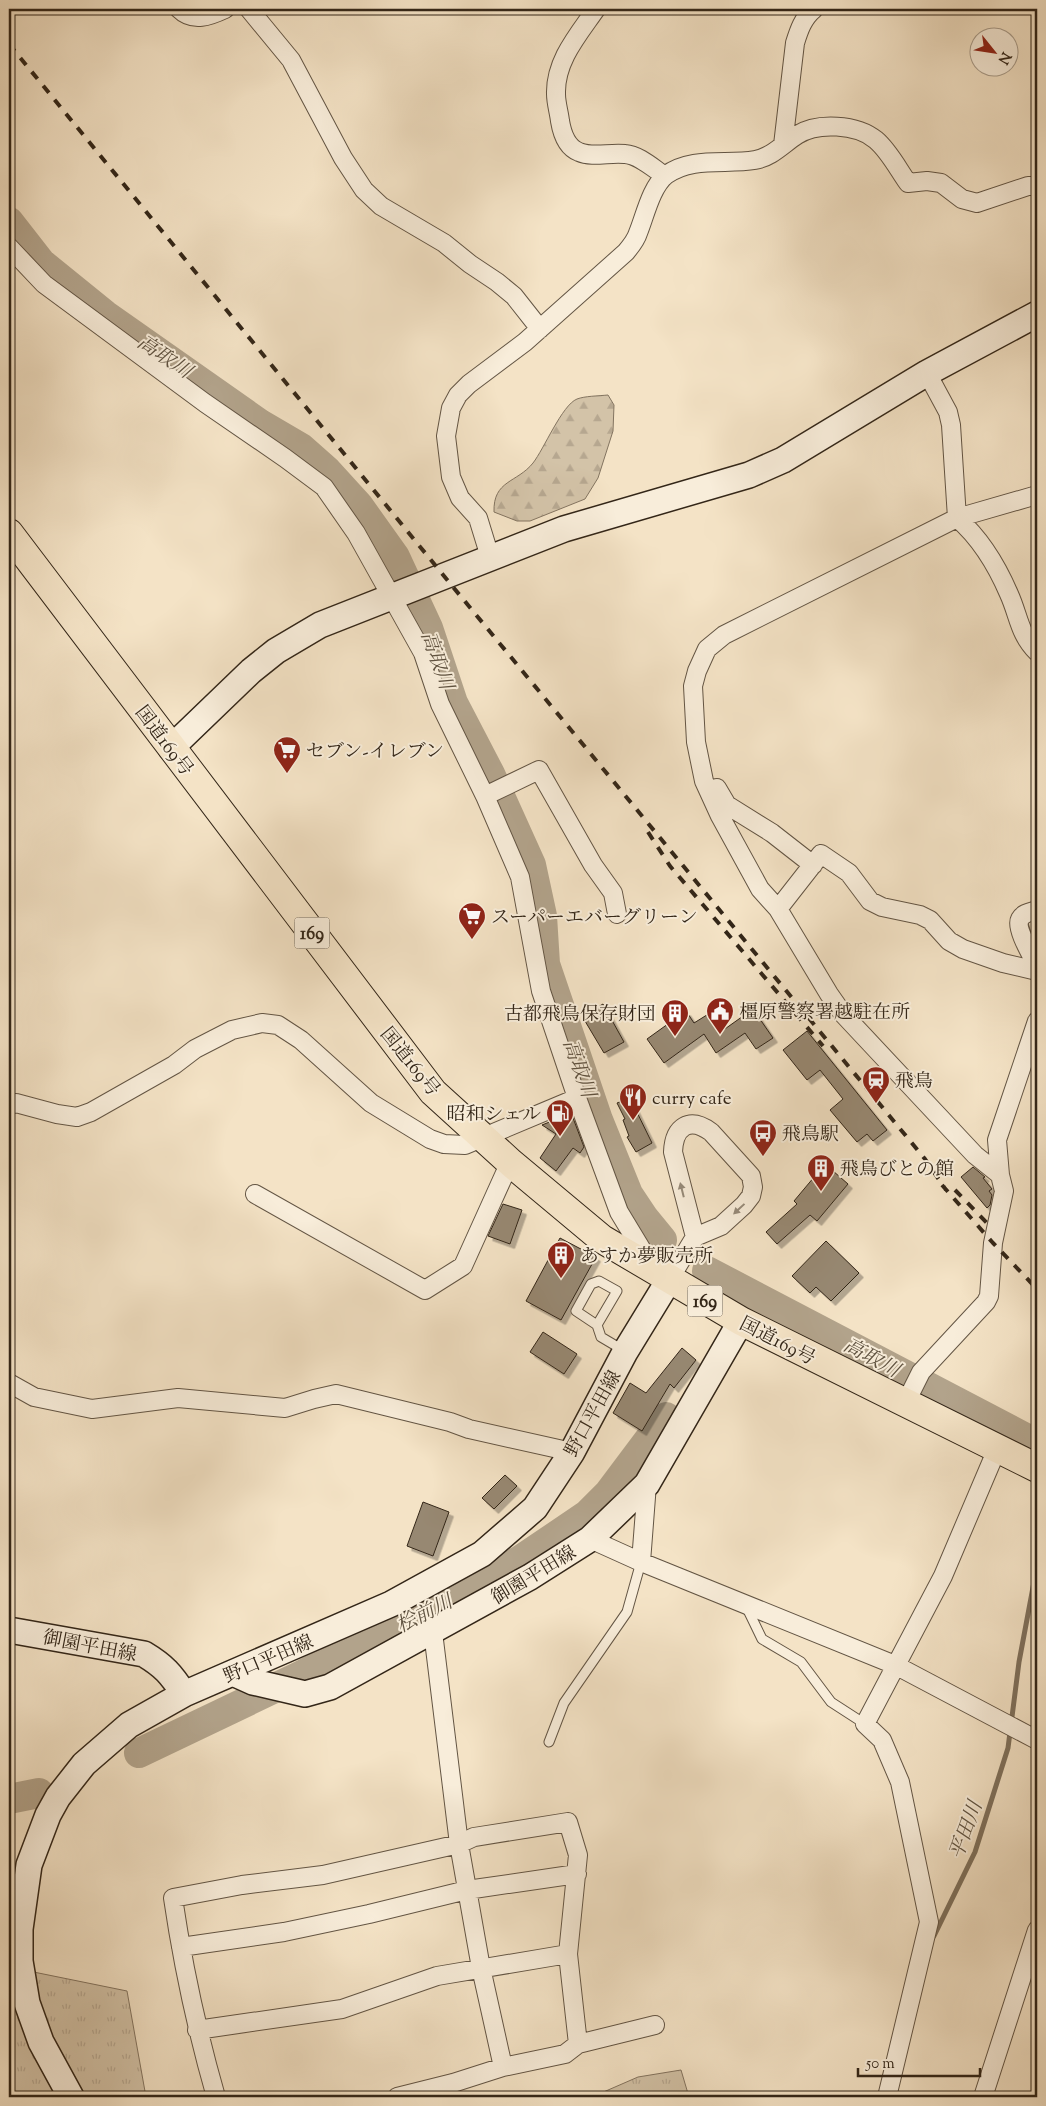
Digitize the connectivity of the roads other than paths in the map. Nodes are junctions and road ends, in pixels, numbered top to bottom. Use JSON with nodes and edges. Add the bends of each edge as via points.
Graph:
{"nodes":[{"id":1,"x":179,"y":9,"type":"edge"},
{"id":2,"x":225,"y":9,"type":"edge"},
{"id":3,"x":249,"y":9,"type":"edge"},
{"id":4,"x":596,"y":9,"type":"edge"},
{"id":5,"x":814,"y":9,"type":"edge"},
{"id":6,"x":782,"y":145,"type":"junction"},
{"id":7,"x":665,"y":176,"type":"junction"},
{"id":8,"x":1037,"y":186,"type":"edge"},
{"id":9,"x":9,"y":247,"type":"edge"},
{"id":10,"x":1037,"y":314,"type":"edge"},
{"id":11,"x":540,"y":329,"type":"junction"},
{"id":12,"x":927,"y":373,"type":"junction"},
{"id":13,"x":1037,"y":494,"type":"edge"},
{"id":14,"x":957,"y":518,"type":"junction"},
{"id":15,"x":9,"y":533,"type":"edge"},
{"id":16,"x":490,"y":557,"type":"junction"},
{"id":17,"x":404,"y":593,"type":"junction"},
{"id":18,"x":1037,"y":652,"type":"edge"},
{"id":19,"x":171,"y":748,"type":"junction"},
{"id":20,"x":704,"y":781,"type":"junction"},
{"id":21,"x":494,"y":792,"type":"junction"},
{"id":22,"x":813,"y":865,"type":"junction"},
{"id":23,"x":778,"y":909,"type":"junction"},
{"id":24,"x":1037,"y":910,"type":"edge"},
{"id":25,"x":617,"y":914,"type":"dead end"},
{"id":26,"x":1037,"y":966,"type":"edge"},
{"id":27,"x":1037,"y":971,"type":"edge"},
{"id":28,"x":1037,"y":1021,"type":"edge"},
{"id":29,"x":1032,"y":1052,"type":"edge"},
{"id":30,"x":576,"y":1098,"type":"junction"},
{"id":31,"x":9,"y":1105,"type":"edge"},
{"id":32,"x":483,"y":1137,"type":"junction"},
{"id":33,"x":512,"y":1163,"type":"junction"},
{"id":34,"x":1000,"y":1175,"type":"junction"},
{"id":35,"x":255,"y":1194,"type":"dead end"},
{"id":36,"x":694,"y":1237,"type":"junction"},
{"id":37,"x":669,"y":1280,"type":"junction"},
{"id":38,"x":741,"y":1321,"type":"junction"},
{"id":39,"x":597,"y":1325,"type":"junction"},
{"id":40,"x":625,"y":1352,"type":"junction"},
{"id":41,"x":9,"y":1383,"type":"edge"},
{"id":42,"x":905,"y":1404,"type":"junction"},
{"id":43,"x":997,"y":1449,"type":"junction"},
{"id":44,"x":572,"y":1452,"type":"junction"},
{"id":45,"x":1037,"y":1468,"type":"edge"},
{"id":46,"x":647,"y":1484,"type":"junction"},
{"id":47,"x":590,"y":1539,"type":"junction"},
{"id":48,"x":641,"y":1562,"type":"junction"},
{"id":49,"x":745,"y":1604,"type":"junction"},
{"id":50,"x":9,"y":1630,"type":"edge"},
{"id":51,"x":433,"y":1632,"type":"junction"},
{"id":52,"x":895,"y":1665,"type":"junction"},
{"id":53,"x":243,"y":1678,"type":"junction"},
{"id":54,"x":184,"y":1694,"type":"junction"},
{"id":55,"x":865,"y":1724,"type":"junction"},
{"id":56,"x":1031,"y":1737,"type":"edge"},
{"id":57,"x":549,"y":1742,"type":"dead end"},
{"id":58,"x":459,"y":1844,"type":"junction"},
{"id":59,"x":576,"y":1874,"type":"junction"},
{"id":60,"x":467,"y":1890,"type":"junction"},
{"id":61,"x":1037,"y":1930,"type":"edge"},
{"id":62,"x":181,"y":1947,"type":"junction"},
{"id":63,"x":568,"y":1954,"type":"junction"},
{"id":64,"x":481,"y":1968,"type":"junction"},
{"id":65,"x":655,"y":2025,"type":"dead end"},
{"id":66,"x":197,"y":2030,"type":"junction"},
{"id":67,"x":578,"y":2044,"type":"junction"},
{"id":68,"x":503,"y":2067,"type":"junction"},
{"id":69,"x":71,"y":2097,"type":"edge"},
{"id":70,"x":216,"y":2097,"type":"edge"},
{"id":71,"x":397,"y":2097,"type":"edge"},
{"id":72,"x":887,"y":2097,"type":"edge"},
{"id":73,"x":983,"y":2097,"type":"edge"}],
"edges":[{"from":1,"to":2,"type":"street","via":[[195,18]]},
{"from":3,"to":11,"type":"street","via":[[291,60],[343,158],[364,190],[381,206],[444,243],[497,282],[514,296]]},
{"from":4,"to":7,"type":"street","via":[[565,54],[558,74],[556,94],[562,133],[578,152],[625,154],[638,158]]},
{"from":5,"to":6,"type":"street","via":[[799,28],[795,44]]},
{"from":6,"to":7,"type":"street","via":[[761,159],[696,164]]},
{"from":6,"to":8,"type":"street","via":[[810,128],[839,127],[867,134],[876,140],[908,183],[941,183],[962,200],[977,203]]},
{"from":7,"to":11,"type":"street","via":[[646,207],[638,234],[626,252]]},
{"from":9,"to":17,"type":"street","via":[[51,289],[324,487]]},
{"from":10,"to":12,"type":"main road"},
{"from":11,"to":16,"type":"street","via":[[458,395],[448,421],[446,436],[455,489],[478,518]]},
{"from":12,"to":14,"type":"street","via":[[951,424]]},
{"from":12,"to":16,"type":"main road","via":[[783,460],[749,475],[564,529]]},
{"from":13,"to":14,"type":"street"},
{"from":14,"to":18,"type":"street","via":[[986,551],[1009,592],[1027,642]]},
{"from":14,"to":20,"type":"street","via":[[724,635],[707,649],[693,686],[696,742]]},
{"from":15,"to":19,"type":"highway","name":"国道169号","number":"169"},
{"from":16,"to":17,"type":"main road"},
{"from":17,"to":19,"type":"main road","via":[[320,625],[276,651]]},
{"from":17,"to":21,"type":"street","via":[[440,704]]},
{"from":19,"to":32,"type":"highway","name":"国道169号","number":"169","via":[[433,1092]]},
{"from":20,"to":22,"type":"street","via":[[714,782],[726,805],[772,833]]},
{"from":20,"to":23,"type":"street","via":[[760,888]]},
{"from":21,"to":25,"type":"street","via":[[539,770],[593,865],[613,893]]},
{"from":21,"to":30,"type":"street","via":[[520,877],[541,991]]},
{"from":22,"to":23,"type":"street"},
{"from":22,"to":27,"type":"street","via":[[821,854],[849,873],[870,901],[930,920],[949,941],[963,950]]},
{"from":23,"to":34,"type":"street","via":[[843,1014],[975,1155]]},
{"from":24,"to":26,"type":"street","via":[[1024,914],[1018,927]]},
{"from":28,"to":29,"type":"street"},
{"from":29,"to":34,"type":"street","via":[[999,1130]]},
{"from":30,"to":32,"type":"street"},
{"from":30,"to":37,"type":"street","via":[[620,1212],[645,1255]]},
{"from":31,"to":32,"type":"street","via":[[16,1103],[77,1117],[232,1030],[262,1023],[278,1025],[301,1040],[371,1103],[430,1139],[455,1146]]},
{"from":32,"to":33,"type":"highway","name":"国道169号","number":"169"},
{"from":33,"to":35,"type":"street","via":[[464,1266],[425,1290]]},
{"from":33,"to":37,"type":"highway","name":"国道169号","number":"169","via":[[588,1229]]},
{"from":34,"to":42,"type":"street","via":[[1004,1191],[992,1243],[990,1296],[921,1372]]},
{"from":36,"to":36,"type":"street","one_way":true,"via":[[673,1141],[679,1131],[696,1123],[711,1132],[752,1176],[753,1187],[744,1205],[721,1226]]},
{"from":36,"to":37,"type":"street"},
{"from":37,"to":38,"type":"highway","name":"国道169号","number":"169"},
{"from":37,"to":40,"type":"main road","name":"野口平田線"},
{"from":38,"to":42,"type":"highway","name":"国道169号","number":"169"},
{"from":38,"to":46,"type":"main road","name":"御園平田線"},
{"from":39,"to":39,"type":"lane","via":[[576,1311],[591,1284],[599,1281],[617,1291]]},
{"from":39,"to":40,"type":"lane","via":[[601,1337]]},
{"from":40,"to":44,"type":"main road","name":"野口平田線"},
{"from":41,"to":44,"type":"street","via":[[34,1397],[92,1409],[178,1398],[285,1408],[336,1394]]},
{"from":42,"to":43,"type":"highway","name":"国道169号","number":"169"},
{"from":43,"to":45,"type":"highway","name":"国道169号","number":"169"},
{"from":43,"to":52,"type":"street","via":[[943,1576]]},
{"from":44,"to":53,"type":"main road","name":"野口平田線","via":[[534,1508],[482,1554],[392,1604]]},
{"from":46,"to":47,"type":"main road","name":"御園平田線"},
{"from":46,"to":48,"type":"street"},
{"from":47,"to":48,"type":"street"},
{"from":47,"to":51,"type":"main road","name":"御園平田線"},
{"from":48,"to":49,"type":"street"},
{"from":48,"to":57,"type":"lane","via":[[627,1612],[564,1704]]},
{"from":49,"to":52,"type":"street"},
{"from":49,"to":55,"type":"lane","via":[[762,1639],[801,1662],[831,1702]]},
{"from":50,"to":54,"type":"main road","name":"御園平田線","via":[[144,1654],[162,1665]]},
{"from":51,"to":53,"type":"main road","name":"御園平田線","via":[[330,1687],[305,1694]]},
{"from":51,"to":58,"type":"street"},
{"from":52,"to":55,"type":"street"},
{"from":52,"to":56,"type":"street"},
{"from":53,"to":54,"type":"main road","name":"野口平田線"},
{"from":54,"to":69,"type":"main road","name":"野口平田線","via":[[129,1725],[84,1764],[48,1815],[29,1864],[20,1937],[20,1961],[27,2003],[41,2042]]},
{"from":55,"to":72,"type":"street","via":[[882,1740],[900,1782],[929,1922]]},
{"from":58,"to":59,"type":"street","via":[[474,1837],[568,1822],[578,1856]]},
{"from":58,"to":60,"type":"street"},
{"from":58,"to":62,"type":"street","via":[[323,1875],[173,1898]]},
{"from":59,"to":60,"type":"street"},
{"from":59,"to":63,"type":"street"},
{"from":60,"to":62,"type":"street","via":[[293,1930]]},
{"from":60,"to":64,"type":"street"},
{"from":61,"to":73,"type":"street"},
{"from":62,"to":66,"type":"street"},
{"from":63,"to":64,"type":"street"},
{"from":63,"to":67,"type":"street"},
{"from":64,"to":66,"type":"street","via":[[438,1976],[342,2009]]},
{"from":64,"to":68,"type":"street"},
{"from":65,"to":67,"type":"street"},
{"from":66,"to":70,"type":"street"},
{"from":67,"to":68,"type":"street","via":[[565,2054]]},
{"from":68,"to":71,"type":"street"}]}
